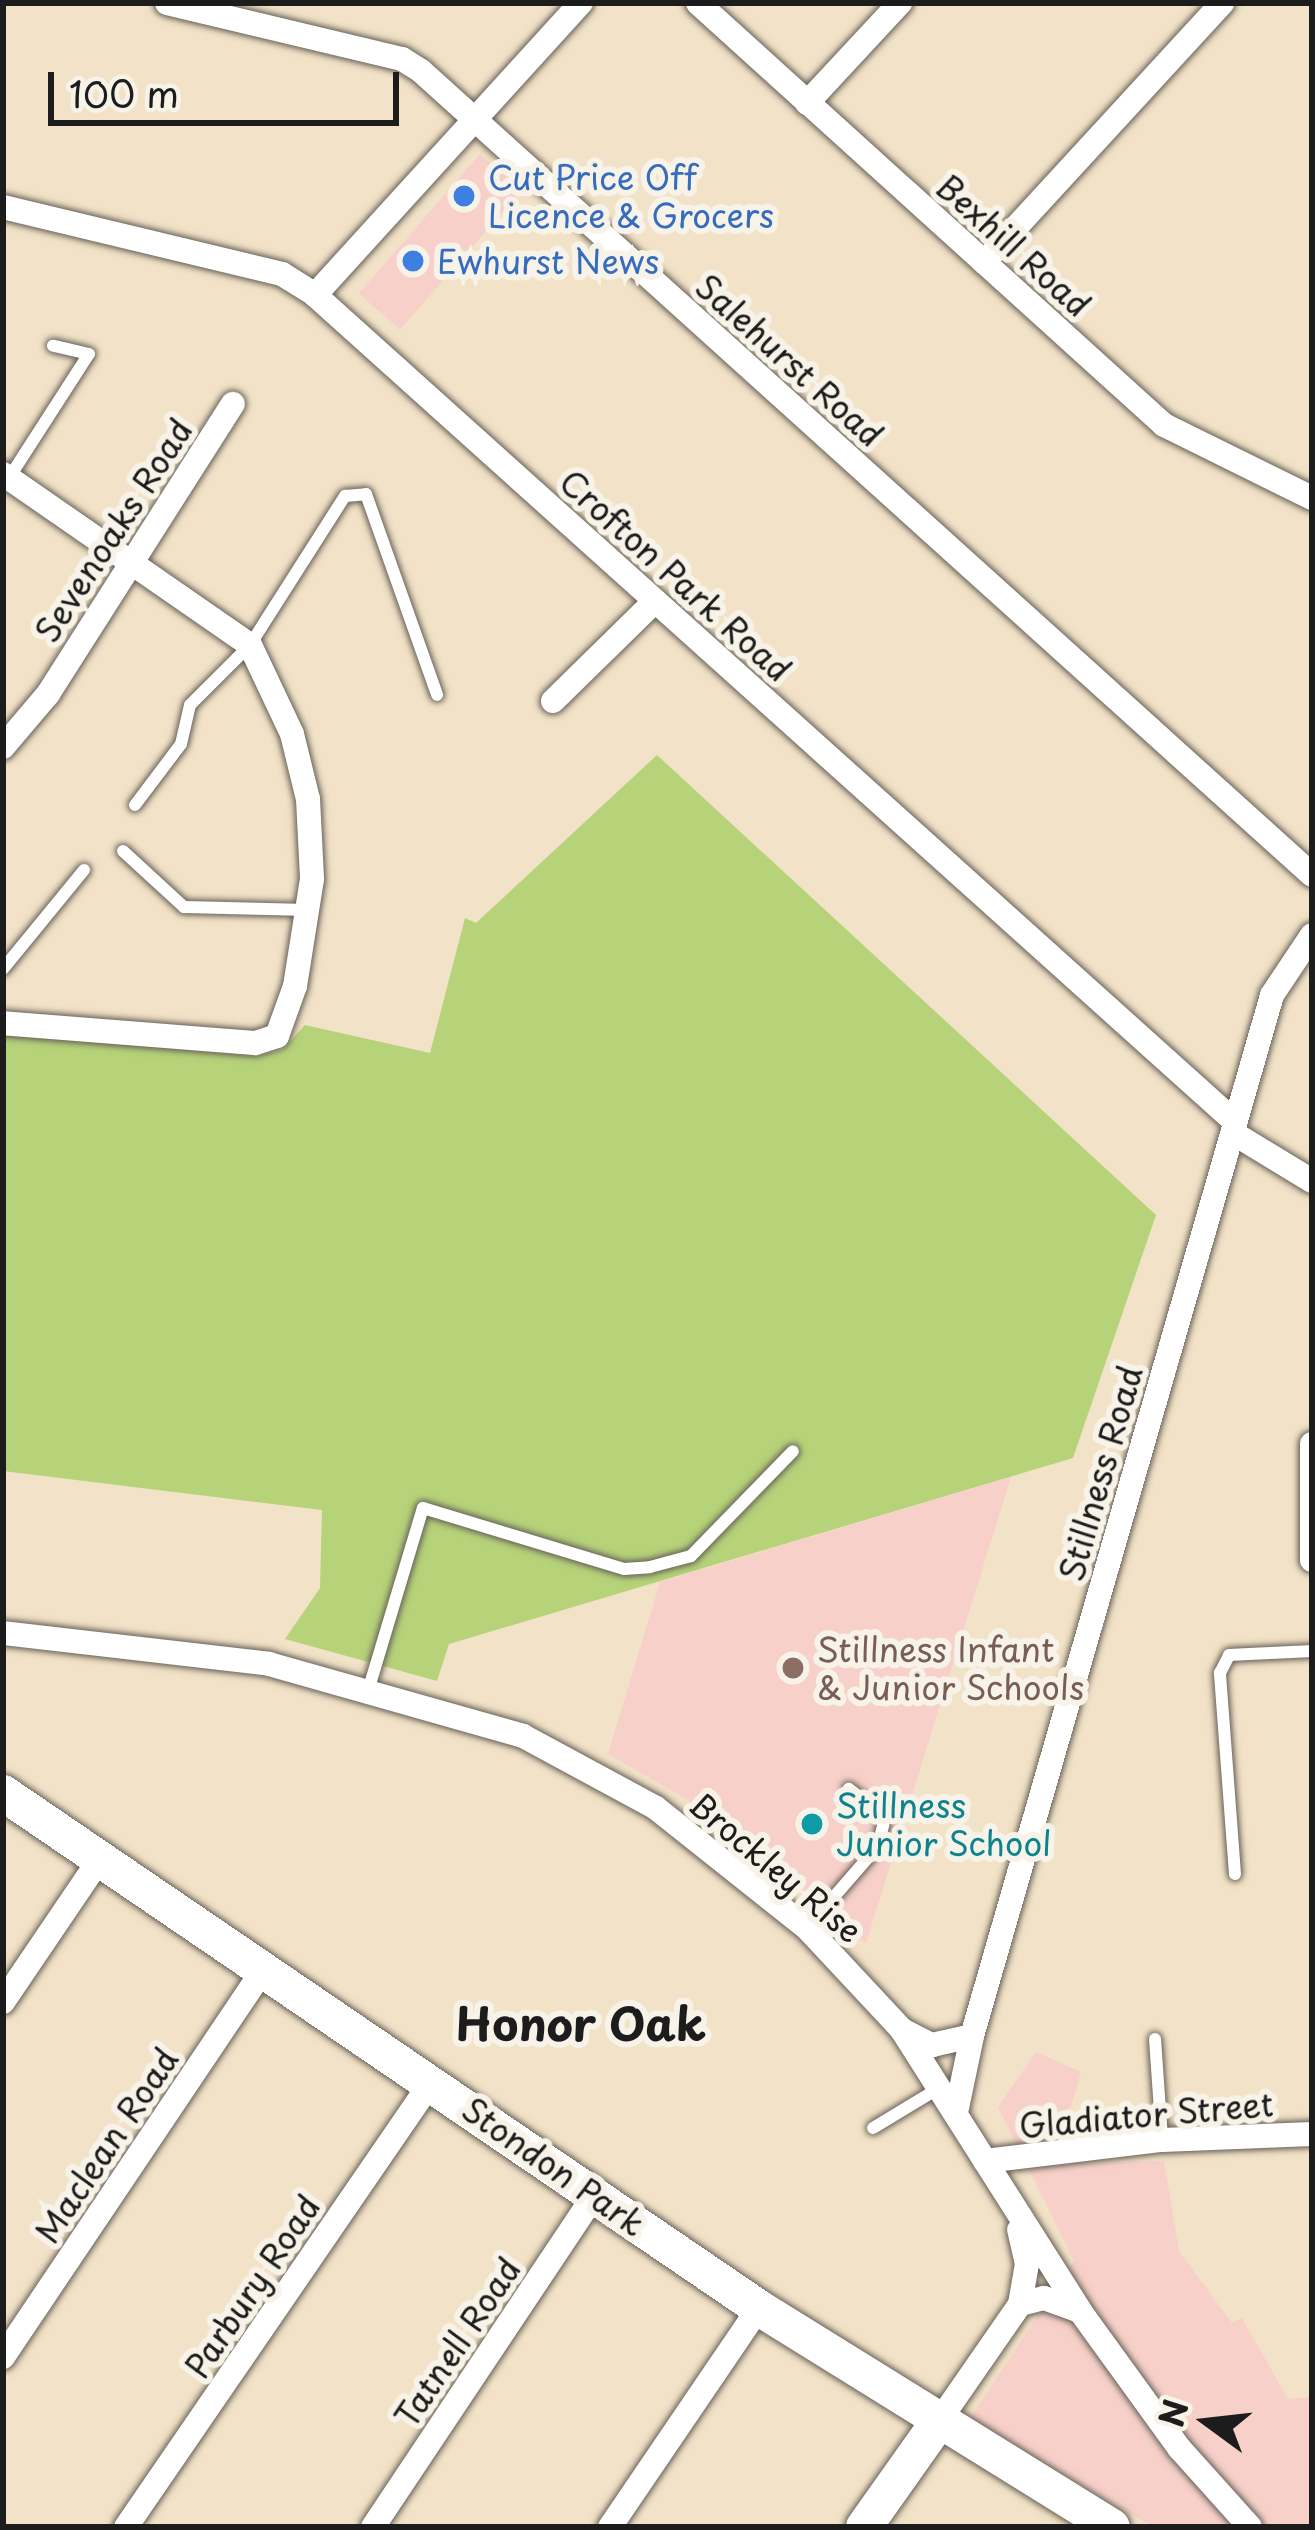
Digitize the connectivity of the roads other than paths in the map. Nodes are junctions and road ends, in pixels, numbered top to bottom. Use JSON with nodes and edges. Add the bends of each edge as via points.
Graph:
{"nodes":[{"id":1,"x":166,"y":3,"type":"edge"},
{"id":2,"x":580,"y":3,"type":"edge"},
{"id":3,"x":698,"y":3,"type":"edge"},
{"id":4,"x":900,"y":3,"type":"edge"},
{"id":5,"x":1222,"y":3,"type":"edge"},
{"id":6,"x":807,"y":104,"type":"junction"},
{"id":7,"x":475,"y":120,"type":"junction"},
{"id":8,"x":3,"y":207,"type":"edge"},
{"id":9,"x":984,"y":262,"type":"junction"},
{"id":10,"x":315,"y":296,"type":"junction"},
{"id":11,"x":53,"y":346,"type":"dead end"},
{"id":12,"x":233,"y":404,"type":"dead end"},
{"id":13,"x":6,"y":479,"type":"edge"},
{"id":14,"x":1312,"y":499,"type":"edge"},
{"id":15,"x":132,"y":562,"type":"junction"},
{"id":16,"x":655,"y":601,"type":"junction"},
{"id":17,"x":250,"y":645,"type":"junction"},
{"id":18,"x":436,"y":695,"type":"dead end"},
{"id":19,"x":553,"y":701,"type":"dead end"},
{"id":20,"x":3,"y":747,"type":"edge"},
{"id":21,"x":135,"y":806,"type":"dead end"},
{"id":22,"x":123,"y":851,"type":"dead end"},
{"id":23,"x":84,"y":870,"type":"dead end"},
{"id":24,"x":1312,"y":875,"type":"edge"},
{"id":25,"x":309,"y":910,"type":"junction"},
{"id":26,"x":1312,"y":935,"type":"edge"},
{"id":27,"x":3,"y":969,"type":"edge"},
{"id":28,"x":3,"y":1023,"type":"edge"},
{"id":29,"x":1234,"y":1128,"type":"junction"},
{"id":30,"x":1312,"y":1181,"type":"edge"},
{"id":31,"x":1312,"y":1444,"type":"edge"},
{"id":32,"x":793,"y":1451,"type":"dead end"},
{"id":33,"x":1310,"y":1479,"type":"edge"},
{"id":34,"x":1312,"y":1560,"type":"edge"},
{"id":35,"x":3,"y":1633,"type":"edge"},
{"id":36,"x":1312,"y":1651,"type":"edge"},
{"id":37,"x":368,"y":1691,"type":"junction"},
{"id":38,"x":849,"y":1789,"type":"dead end"},
{"id":39,"x":3,"y":1792,"type":"edge"},
{"id":40,"x":100,"y":1859,"type":"junction"},
{"id":41,"x":1235,"y":1874,"type":"dead end"},
{"id":42,"x":807,"y":1928,"type":"junction"},
{"id":43,"x":263,"y":1970,"type":"junction"},
{"id":44,"x":3,"y":2002,"type":"edge"},
{"id":45,"x":902,"y":2030,"type":"junction"},
{"id":46,"x":972,"y":2036,"type":"junction"},
{"id":47,"x":1155,"y":2038,"type":"dead end"},
{"id":48,"x":432,"y":2081,"type":"junction"},
{"id":49,"x":934,"y":2091,"type":"junction"},
{"id":50,"x":957,"y":2108,"type":"junction"},
{"id":51,"x":873,"y":2128,"type":"dead end"},
{"id":52,"x":1312,"y":2134,"type":"edge"},
{"id":53,"x":1162,"y":2140,"type":"junction"},
{"id":54,"x":986,"y":2161,"type":"junction"},
{"id":55,"x":595,"y":2194,"type":"junction"},
{"id":56,"x":1015,"y":2210,"type":"junction"},
{"id":57,"x":1021,"y":2304,"type":"junction"},
{"id":58,"x":758,"y":2308,"type":"junction"},
{"id":59,"x":1080,"y":2311,"type":"junction"},
{"id":60,"x":3,"y":2357,"type":"edge"},
{"id":61,"x":937,"y":2424,"type":"junction"},
{"id":62,"x":126,"y":2527,"type":"edge"},
{"id":63,"x":373,"y":2527,"type":"edge"},
{"id":64,"x":610,"y":2527,"type":"edge"},
{"id":65,"x":863,"y":2527,"type":"edge"},
{"id":66,"x":1112,"y":2527,"type":"edge"},
{"id":67,"x":1250,"y":2527,"type":"edge"}],
"edges":[{"from":1,"to":7,"type":"street","name":"Salehurst Road","via":[[402,59]]},
{"from":2,"to":7,"type":"street"},
{"from":3,"to":6,"type":"street","name":"Bexhill Road"},
{"from":4,"to":6,"type":"street"},
{"from":5,"to":9,"type":"street"},
{"from":6,"to":9,"type":"street","name":"Bexhill Road"},
{"from":7,"to":10,"type":"street"},
{"from":7,"to":24,"type":"street","name":"Salehurst Road"},
{"from":8,"to":10,"type":"street","name":"Crofton Park Road","via":[[282,274]]},
{"from":9,"to":14,"type":"street","name":"Bexhill Road","via":[[1164,425]]},
{"from":10,"to":16,"type":"street","name":"Crofton Park Road"},
{"from":11,"to":13,"type":"lane","via":[[89,354]]},
{"from":12,"to":15,"type":"street","name":"Sevenoaks Road"},
{"from":13,"to":15,"type":"street"},
{"from":15,"to":17,"type":"street"},
{"from":15,"to":20,"type":"street","name":"Sevenoaks Road","via":[[48,694]]},
{"from":16,"to":19,"type":"street"},
{"from":16,"to":29,"type":"street","name":"Crofton Park Road"},
{"from":17,"to":18,"type":"lane","via":[[345,496],[366,494]]},
{"from":17,"to":21,"type":"lane","via":[[190,705],[181,744]]},
{"from":17,"to":25,"type":"street","via":[[292,734],[308,799]]},
{"from":22,"to":25,"type":"lane","via":[[184,907]]},
{"from":23,"to":27,"type":"lane"},
{"from":25,"to":28,"type":"street","via":[[277,1036],[255,1042]]},
{"from":26,"to":29,"type":"street","name":"Stillness Road","via":[[1272,995]]},
{"from":29,"to":30,"type":"street","name":"Crofton Park Road"},
{"from":29,"to":46,"type":"street","name":"Stillness Road"},
{"from":31,"to":33,"type":"street"},
{"from":32,"to":37,"type":"lane","via":[[691,1556],[650,1567],[624,1569],[423,1508]]},
{"from":33,"to":34,"type":"street"},
{"from":35,"to":37,"type":"street","name":"Brockley Rise","via":[[206,1653]]},
{"from":36,"to":41,"type":"lane","via":[[1229,1655],[1220,1673]]},
{"from":37,"to":42,"type":"street","name":"Brockley Rise","via":[[568,1756],[656,1808]]},
{"from":38,"to":42,"type":"lane","via":[[885,1817],[878,1846]]},
{"from":39,"to":40,"type":"main road","name":"Stondon Park"},
{"from":40,"to":43,"type":"main road","name":"Stondon Park"},
{"from":40,"to":44,"type":"street"},
{"from":42,"to":45,"type":"street","name":"Brockley Rise"},
{"from":43,"to":48,"type":"main road","name":"Stondon Park"},
{"from":43,"to":60,"type":"street","name":"Maclean Road"},
{"from":45,"to":46,"type":"street","via":[[932,2044]]},
{"from":45,"to":49,"type":"street","name":"Brockley Rise"},
{"from":46,"to":50,"type":"street","name":"Stillness Road"},
{"from":47,"to":53,"type":"lane"},
{"from":48,"to":55,"type":"main road","name":"Stondon Park"},
{"from":48,"to":62,"type":"street","name":"Parbury Road"},
{"from":49,"to":50,"type":"street","name":"Brockley Rise"},
{"from":49,"to":51,"type":"lane"},
{"from":50,"to":54,"type":"street","name":"Brockley Rise"},
{"from":52,"to":53,"type":"street","name":"Gladiator Street"},
{"from":53,"to":54,"type":"street","name":"Gladiator Street"},
{"from":54,"to":56,"type":"street","name":"Brockley Rise"},
{"from":55,"to":58,"type":"main road","name":"Stondon Park"},
{"from":55,"to":63,"type":"street","name":"Tatnell Road"},
{"from":56,"to":57,"type":"street","via":[[1027,2264]]},
{"from":56,"to":59,"type":"street","name":"Brockley Rise"},
{"from":57,"to":59,"type":"street","via":[[1044,2298]]},
{"from":57,"to":61,"type":"street"},
{"from":58,"to":61,"type":"main road","name":"Stondon Park"},
{"from":58,"to":64,"type":"street"},
{"from":59,"to":67,"type":"street","name":"Brockley Rise","via":[[1180,2449]]},
{"from":61,"to":65,"type":"main road"},
{"from":61,"to":66,"type":"main road","name":"Stondon Park"}]}
